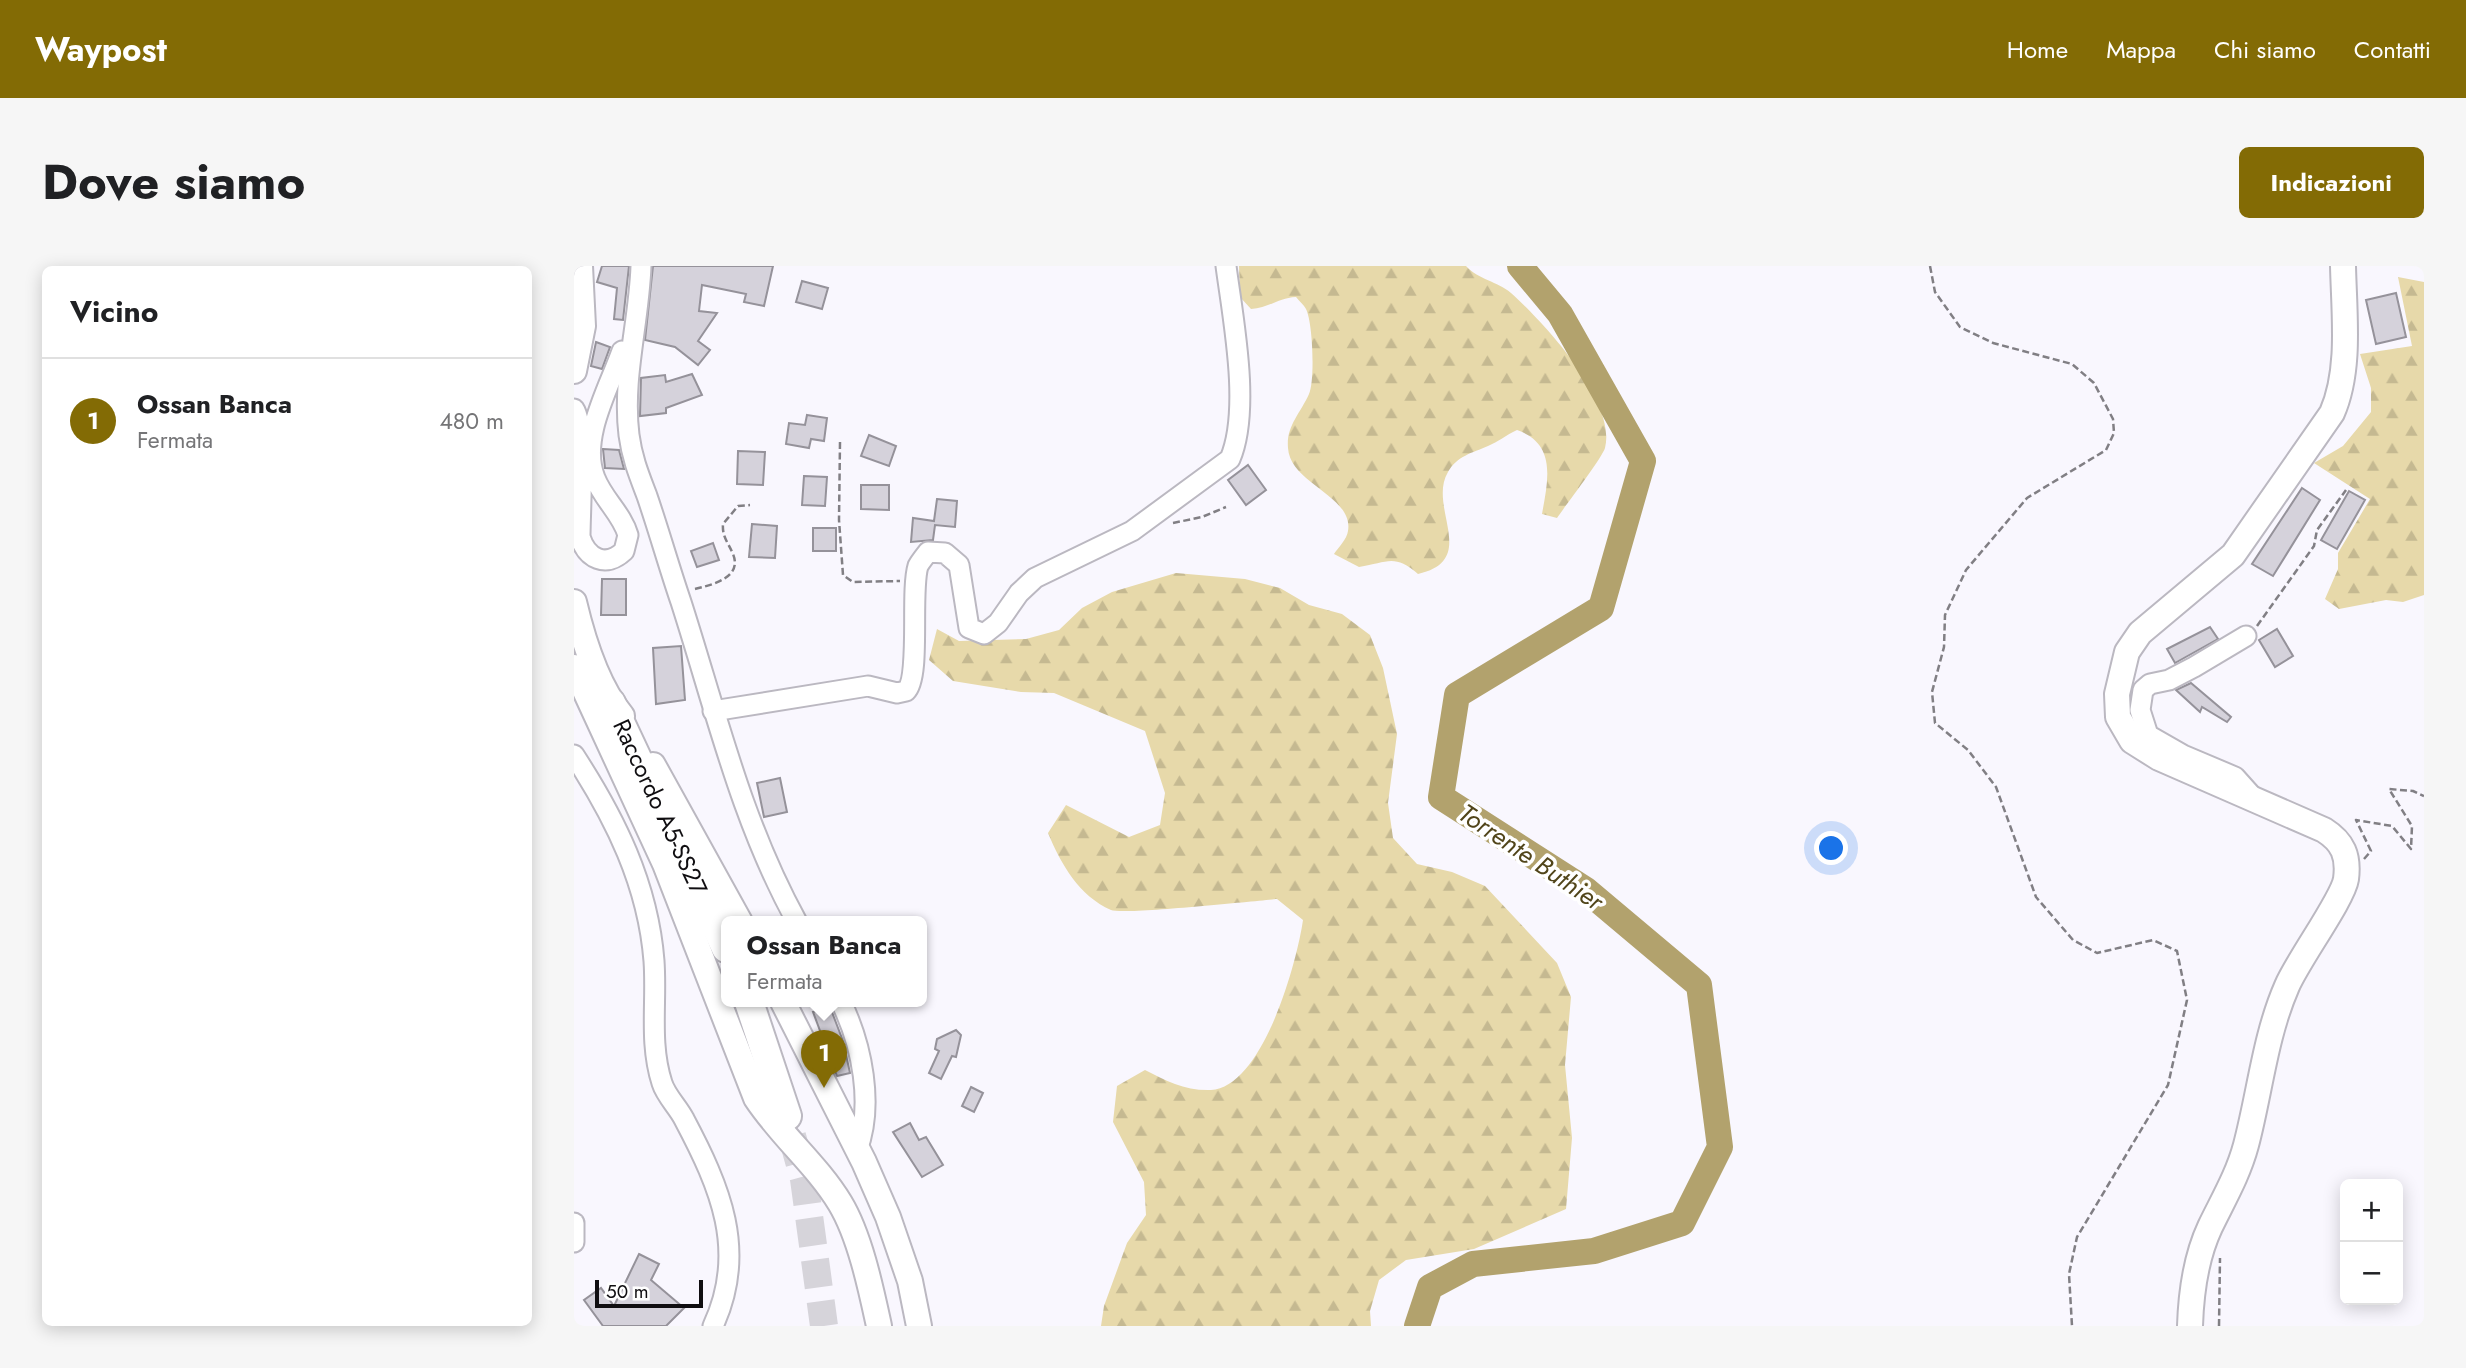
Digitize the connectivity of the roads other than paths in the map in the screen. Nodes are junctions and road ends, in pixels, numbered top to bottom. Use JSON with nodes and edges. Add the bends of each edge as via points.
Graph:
{"nodes":[{"id":1,"x":580,"y":266,"type":"edge"},
{"id":2,"x":642,"y":266,"type":"edge"},
{"id":3,"x":1226,"y":266,"type":"edge"},
{"id":4,"x":2343,"y":266,"type":"edge"},
{"id":5,"x":636,"y":330,"type":"junction"},
{"id":6,"x":574,"y":371,"type":"edge"},
{"id":7,"x":574,"y":409,"type":"edge"},
{"id":8,"x":574,"y":602,"type":"edge"},
{"id":9,"x":2246,"y":636,"type":"road end"},
{"id":10,"x":574,"y":667,"type":"edge"},
{"id":11,"x":579,"y":691,"type":"edge"},
{"id":12,"x":611,"y":703,"type":"junction"},
{"id":13,"x":713,"y":711,"type":"junction"},
{"id":14,"x":574,"y":755,"type":"edge"},
{"id":15,"x":2256,"y":801,"type":"junction"},
{"id":16,"x":737,"y":916,"type":"edge"},
{"id":17,"x":794,"y":916,"type":"edge"},
{"id":18,"x":721,"y":937,"type":"edge"},
{"id":19,"x":751,"y":1007,"type":"edge"},
{"id":20,"x":786,"y":1007,"type":"edge"},
{"id":21,"x":843,"y":1007,"type":"edge"},
{"id":22,"x":787,"y":1116,"type":"tunnel mouth"},
{"id":23,"x":857,"y":1150,"type":"junction"},
{"id":24,"x":574,"y":1223,"type":"edge"},
{"id":25,"x":574,"y":1242,"type":"edge"},
{"id":26,"x":713,"y":1326,"type":"edge"},
{"id":27,"x":879,"y":1326,"type":"edge"},
{"id":28,"x":919,"y":1326,"type":"edge"},
{"id":29,"x":2190,"y":1326,"type":"edge"}],
"edges":[{"from":1,"to":6,"type":"main road","via":[[583,326]]},
{"from":2,"to":5,"type":"street"},
{"from":3,"to":13,"type":"street","via":[[1237,344],[1237,443],[1230,459],[1132,531],[1035,578],[984,634],[969,628],[959,565],[945,553],[928,552],[919,566],[914,679],[906,691],[897,694],[868,686]]},
{"from":4,"to":15,"type":"main road","via":[[2342,377],[2332,413],[2233,555],[2140,633],[2120,673],[2118,718],[2132,741],[2159,758]]},
{"from":5,"to":7,"type":"street","via":[[622,352],[591,441],[595,479],[628,535],[624,551],[609,560],[590,555],[580,537],[581,441]]},
{"from":5,"to":13,"type":"street","via":[[627,382],[632,457]]},
{"from":8,"to":12,"type":"main road"},
{"from":9,"to":15,"type":"street","via":[[2169,680],[2150,684],[2143,690],[2140,710],[2148,735],[2235,777]]},
{"from":10,"to":11,"type":"main road"},
{"from":11,"to":27,"type":"main road","via":[[665,864],[756,1098],[841,1205]]},
{"from":12,"to":16,"type":"main road","via":[[635,735]]},
{"from":12,"to":18,"type":"highway","name":"Raccordo A5-SS27"},
{"from":13,"to":17,"type":"street","via":[[768,869]]},
{"from":14,"to":26,"type":"street","via":[[627,848],[643,899],[654,961],[654,1036],[662,1085],[716,1180],[727,1222],[730,1263]]},
{"from":15,"to":29,"type":"main road","via":[[2336,837],[2347,859],[2346,882],[2274,1017],[2242,1158],[2209,1229],[2194,1281]]},
{"from":19,"to":22,"type":"highway"},
{"from":20,"to":23,"type":"main road"},
{"from":21,"to":23,"type":"street","via":[[865,1099],[864,1130]]},
{"from":23,"to":28,"type":"main road","via":[[888,1217],[910,1281]]},
{"from":24,"to":25,"type":"street"}]}
